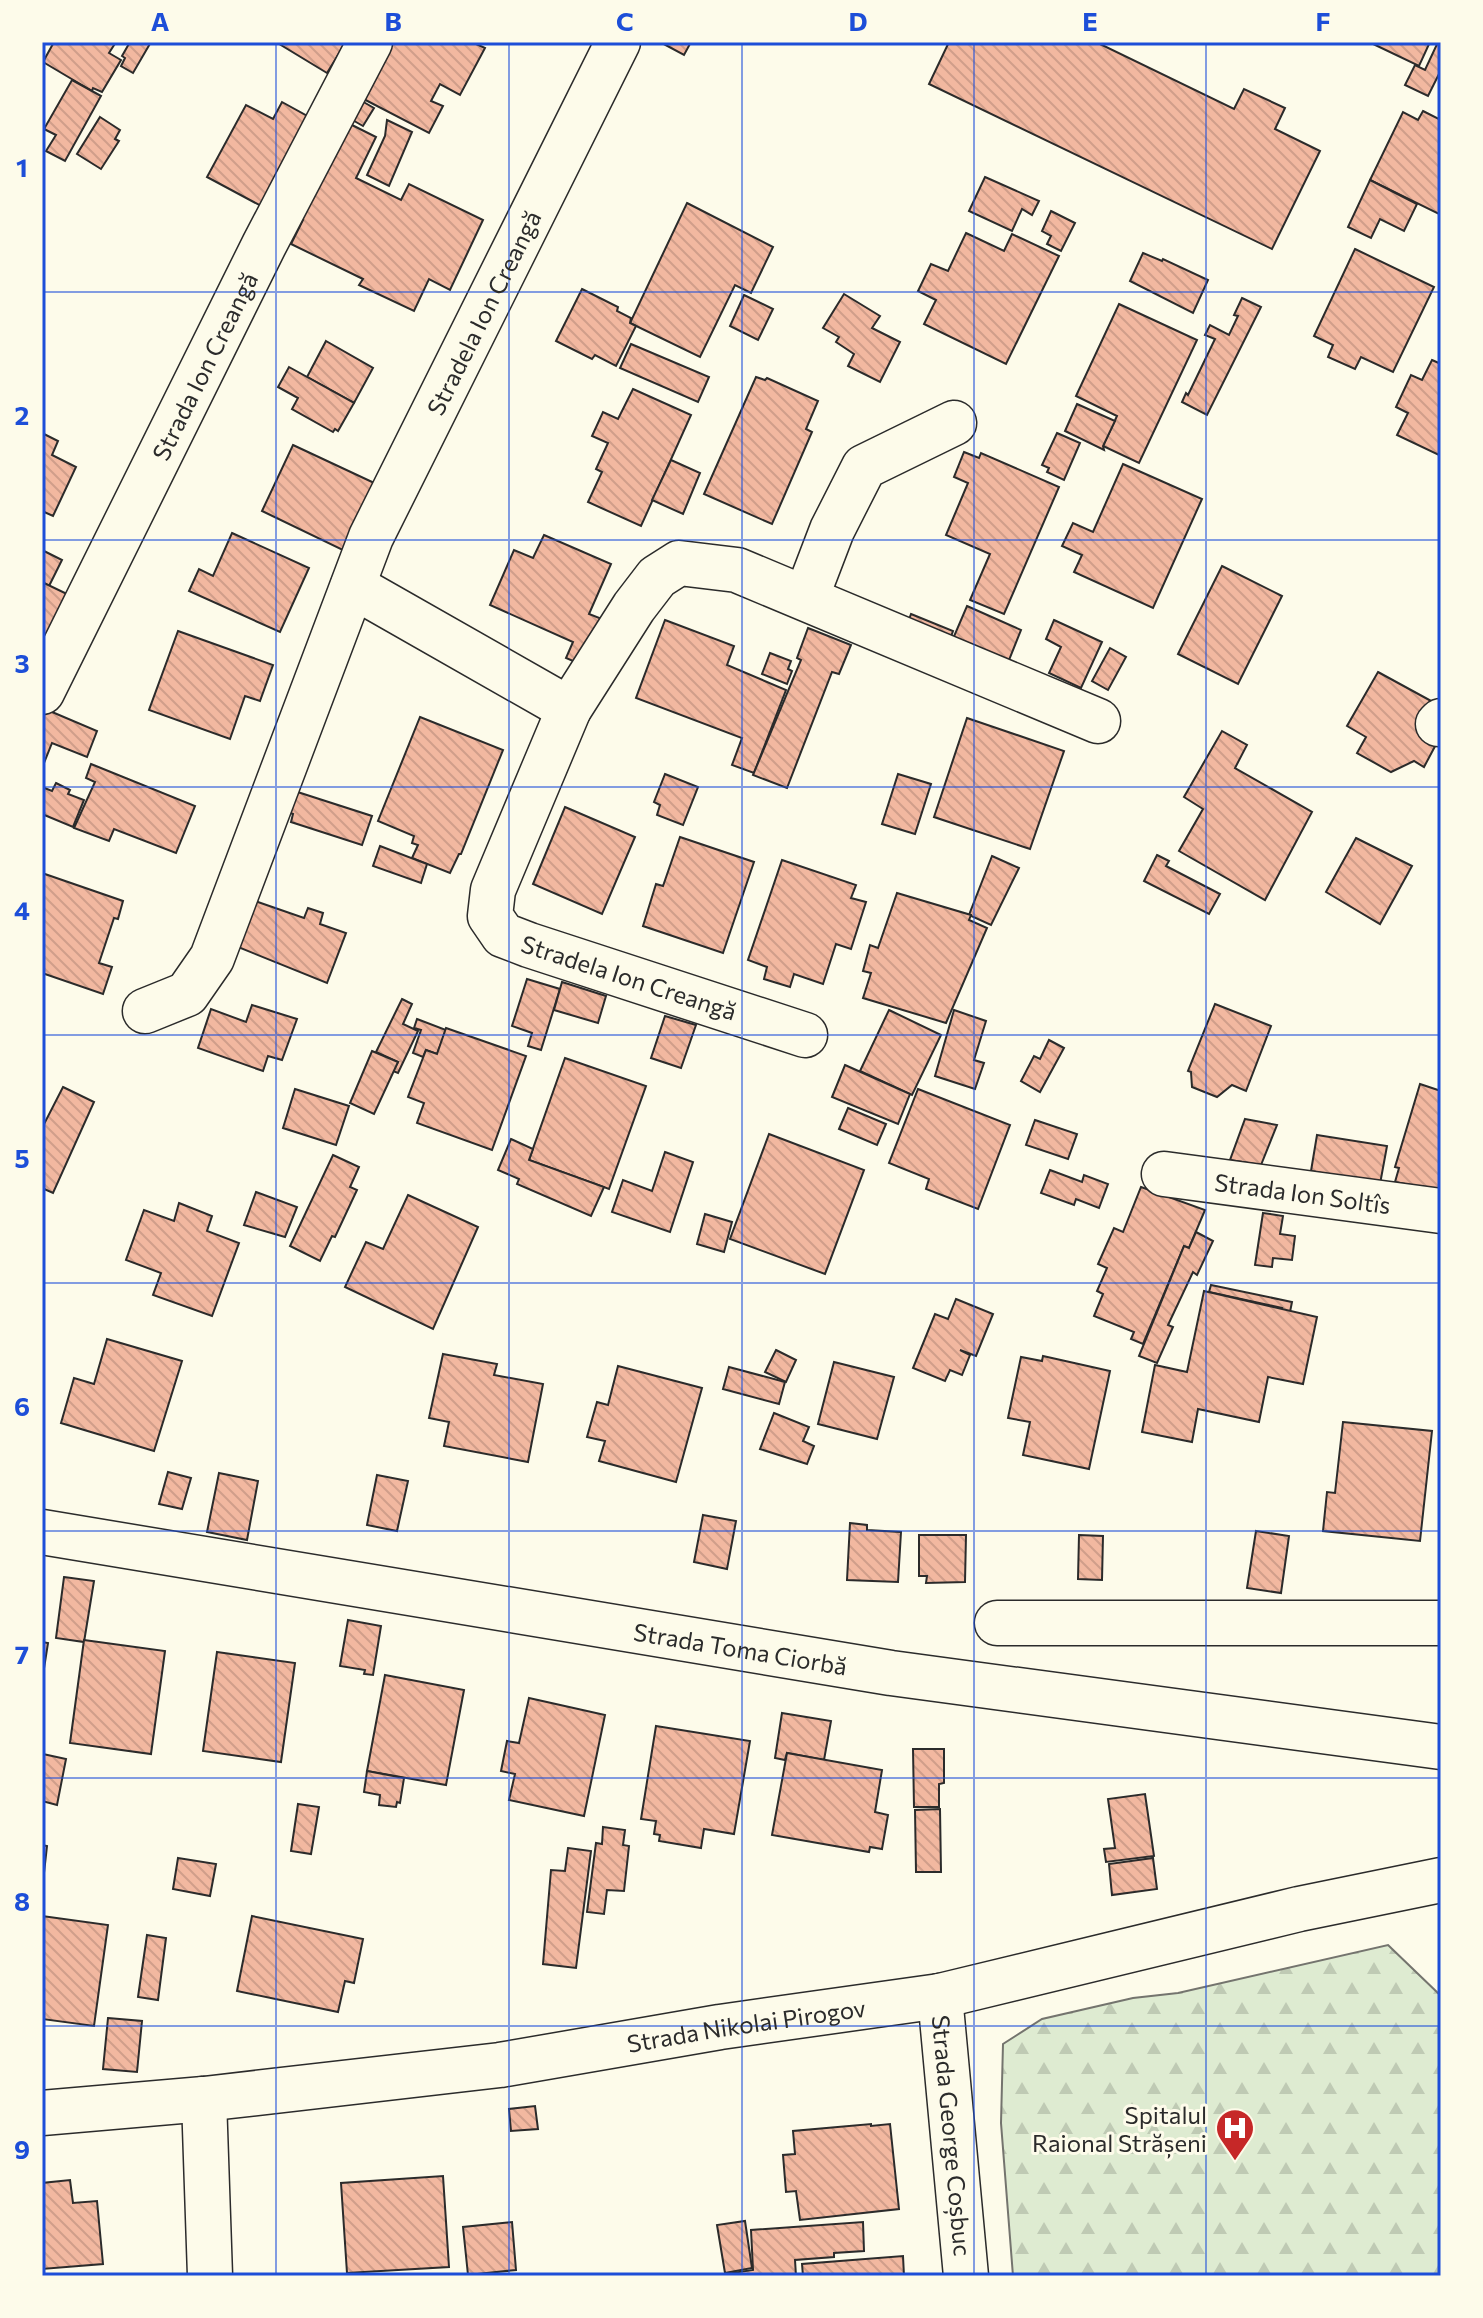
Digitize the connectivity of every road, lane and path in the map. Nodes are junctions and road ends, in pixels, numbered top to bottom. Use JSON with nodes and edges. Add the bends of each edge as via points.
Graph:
{"nodes":[{"id":1,"x":370,"y":42,"type":"edge"},
{"id":2,"x":618,"y":42,"type":"edge"},
{"id":3,"x":954,"y":423,"type":"dead end"},
{"id":4,"x":353,"y":586,"type":"junction"},
{"id":5,"x":806,"y":598,"type":"junction"},
{"id":6,"x":42,"y":692,"type":"edge"},
{"id":7,"x":569,"y":709,"type":"junction"},
{"id":8,"x":1098,"y":721,"type":"dead end"},
{"id":9,"x":145,"y":1011,"type":"dead end"},
{"id":10,"x":805,"y":1035,"type":"dead end"},
{"id":11,"x":1164,"y":1174,"type":"dead end"},
{"id":12,"x":1441,"y":1211,"type":"edge"},
{"id":13,"x":42,"y":1532,"type":"edge"},
{"id":14,"x":997,"y":1623,"type":"dead end"},
{"id":15,"x":1441,"y":1623,"type":"edge"},
{"id":16,"x":1441,"y":1747,"type":"edge"},
{"id":17,"x":1441,"y":1880,"type":"edge"},
{"id":18,"x":940,"y":1996,"type":"junction"},
{"id":19,"x":204,"y":2099,"type":"junction"},
{"id":20,"x":42,"y":2113,"type":"edge"},
{"id":21,"x":210,"y":2276,"type":"edge"},
{"id":22,"x":966,"y":2276,"type":"edge"}],
"edges":[{"from":1,"to":6,"type":"street","name":"Strada Ion Creangă"},
{"from":2,"to":4,"type":"street","name":"Stradela Ion Creangă","via":[[371,537]]},
{"from":3,"to":5,"type":"street","via":[[864,467]]},
{"from":4,"to":7,"type":"street"},
{"from":4,"to":9,"type":"street","name":"Stradela Ion Creangă","via":[[212,958],[187,994]]},
{"from":5,"to":7,"type":"street","name":"Stradela Ion Creangă","via":[[737,570],[679,563],[657,577],[634,607]]},
{"from":5,"to":8,"type":"street","name":"Stradela Ion Creangă"},
{"from":7,"to":10,"type":"street","name":"Stradela Ion Creangă","via":[[493,890],[490,916],[503,935]]},
{"from":11,"to":12,"type":"street","name":"Strada Ion Soltîs"},
{"from":13,"to":16,"type":"street","name":"Strada Toma Ciorbă","via":[[891,1673]]},
{"from":14,"to":15,"type":"street"},
{"from":17,"to":18,"type":"street","name":"Strada Nikolai Pirogov"},
{"from":18,"to":19,"type":"street","name":"Strada Nikolai Pirogov","via":[[500,2065]]},
{"from":18,"to":22,"type":"street","name":"Strada George Coșbuc"},
{"from":19,"to":20,"type":"street","name":"Strada Nikolai Pirogov"},
{"from":19,"to":21,"type":"street"}]}
